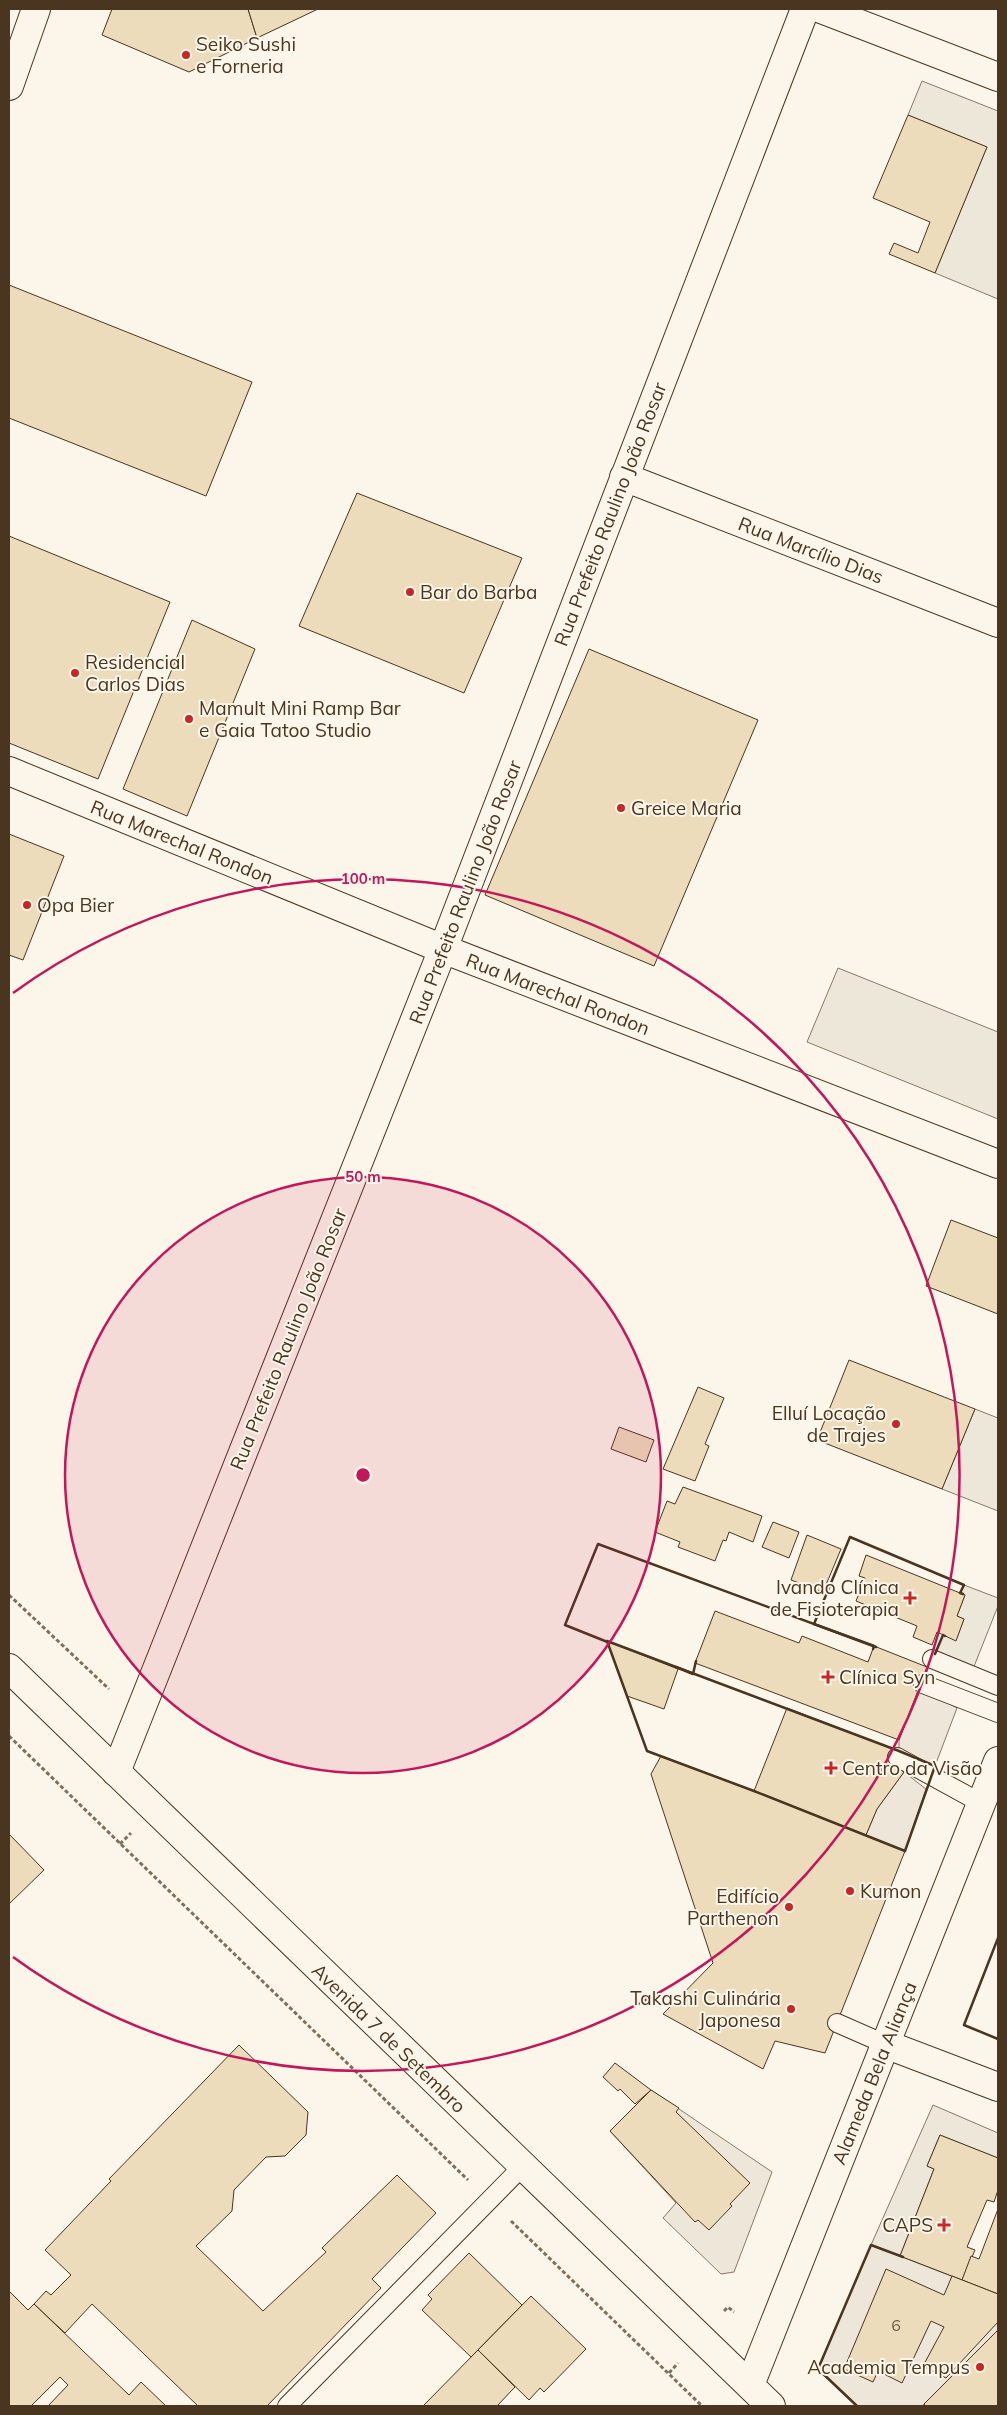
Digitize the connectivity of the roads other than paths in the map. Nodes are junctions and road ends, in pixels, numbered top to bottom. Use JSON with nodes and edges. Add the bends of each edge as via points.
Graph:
{"nodes":[{"id":1,"x":36,"y":9,"type":"edge"},
{"id":2,"x":805,"y":9,"type":"edge"},
{"id":3,"x":821,"y":9,"type":"edge"},
{"id":4,"x":998,"y":76,"type":"edge"},
{"id":5,"x":9,"y":86,"type":"edge"},
{"id":6,"x":624,"y":477,"type":"junction"},
{"id":7,"x":998,"y":623,"type":"edge"},
{"id":8,"x":9,"y":771,"type":"edge"},
{"id":9,"x":443,"y":949,"type":"junction"},
{"id":10,"x":998,"y":1164,"type":"edge"},
{"id":11,"x":932,"y":1659,"type":"dead end"},
{"id":12,"x":9,"y":1668,"type":"edge"},
{"id":13,"x":923,"y":1684,"type":"dead end"},
{"id":14,"x":998,"y":1686,"type":"edge"},
{"id":15,"x":998,"y":1713,"type":"edge"},
{"id":16,"x":897,"y":1757,"type":"dead end"},
{"id":17,"x":998,"y":1761,"type":"edge"},
{"id":18,"x":116,"y":1772,"type":"junction"},
{"id":19,"x":981,"y":1803,"type":"junction"},
{"id":20,"x":837,"y":2023,"type":"dead end"},
{"id":21,"x":885,"y":2044,"type":"junction"},
{"id":22,"x":998,"y":2087,"type":"edge"},
{"id":23,"x":522,"y":2167,"type":"junction"},
{"id":24,"x":750,"y":2385,"type":"junction"},
{"id":25,"x":287,"y":2406,"type":"edge"},
{"id":26,"x":771,"y":2406,"type":"edge"}],
"edges":[{"from":1,"to":5,"type":"street"},
{"from":2,"to":6,"type":"street","name":"Rua Prefeito Raulino João Rosar"},
{"from":3,"to":4,"type":"street"},
{"from":6,"to":7,"type":"street","name":"Rua Marcílio Dias"},
{"from":6,"to":9,"type":"street","name":"Rua Prefeito Raulino João Rosar"},
{"from":8,"to":9,"type":"street","name":"Rua Marechal Rondon"},
{"from":9,"to":10,"type":"street","name":"Rua Marechal Rondon"},
{"from":9,"to":18,"type":"street","name":"Rua Prefeito Raulino João Rosar"},
{"from":11,"to":14,"type":"lane"},
{"from":12,"to":18,"type":"street","name":"Avenida 7 de Setembro"},
{"from":13,"to":15,"type":"lane"},
{"from":16,"to":19,"type":"lane"},
{"from":17,"to":19,"type":"street","name":"Alameda Bela Aliança"},
{"from":18,"to":23,"type":"street","name":"Avenida 7 de Setembro"},
{"from":19,"to":21,"type":"street","name":"Alameda Bela Aliança"},
{"from":20,"to":21,"type":"lane"},
{"from":21,"to":22,"type":"street"},
{"from":21,"to":24,"type":"street","name":"Alameda Bela Aliança"},
{"from":23,"to":24,"type":"street","name":"Avenida 7 de Setembro"},
{"from":23,"to":25,"type":"lane"},
{"from":24,"to":26,"type":"street","name":"Avenida 7 de Setembro"}]}
